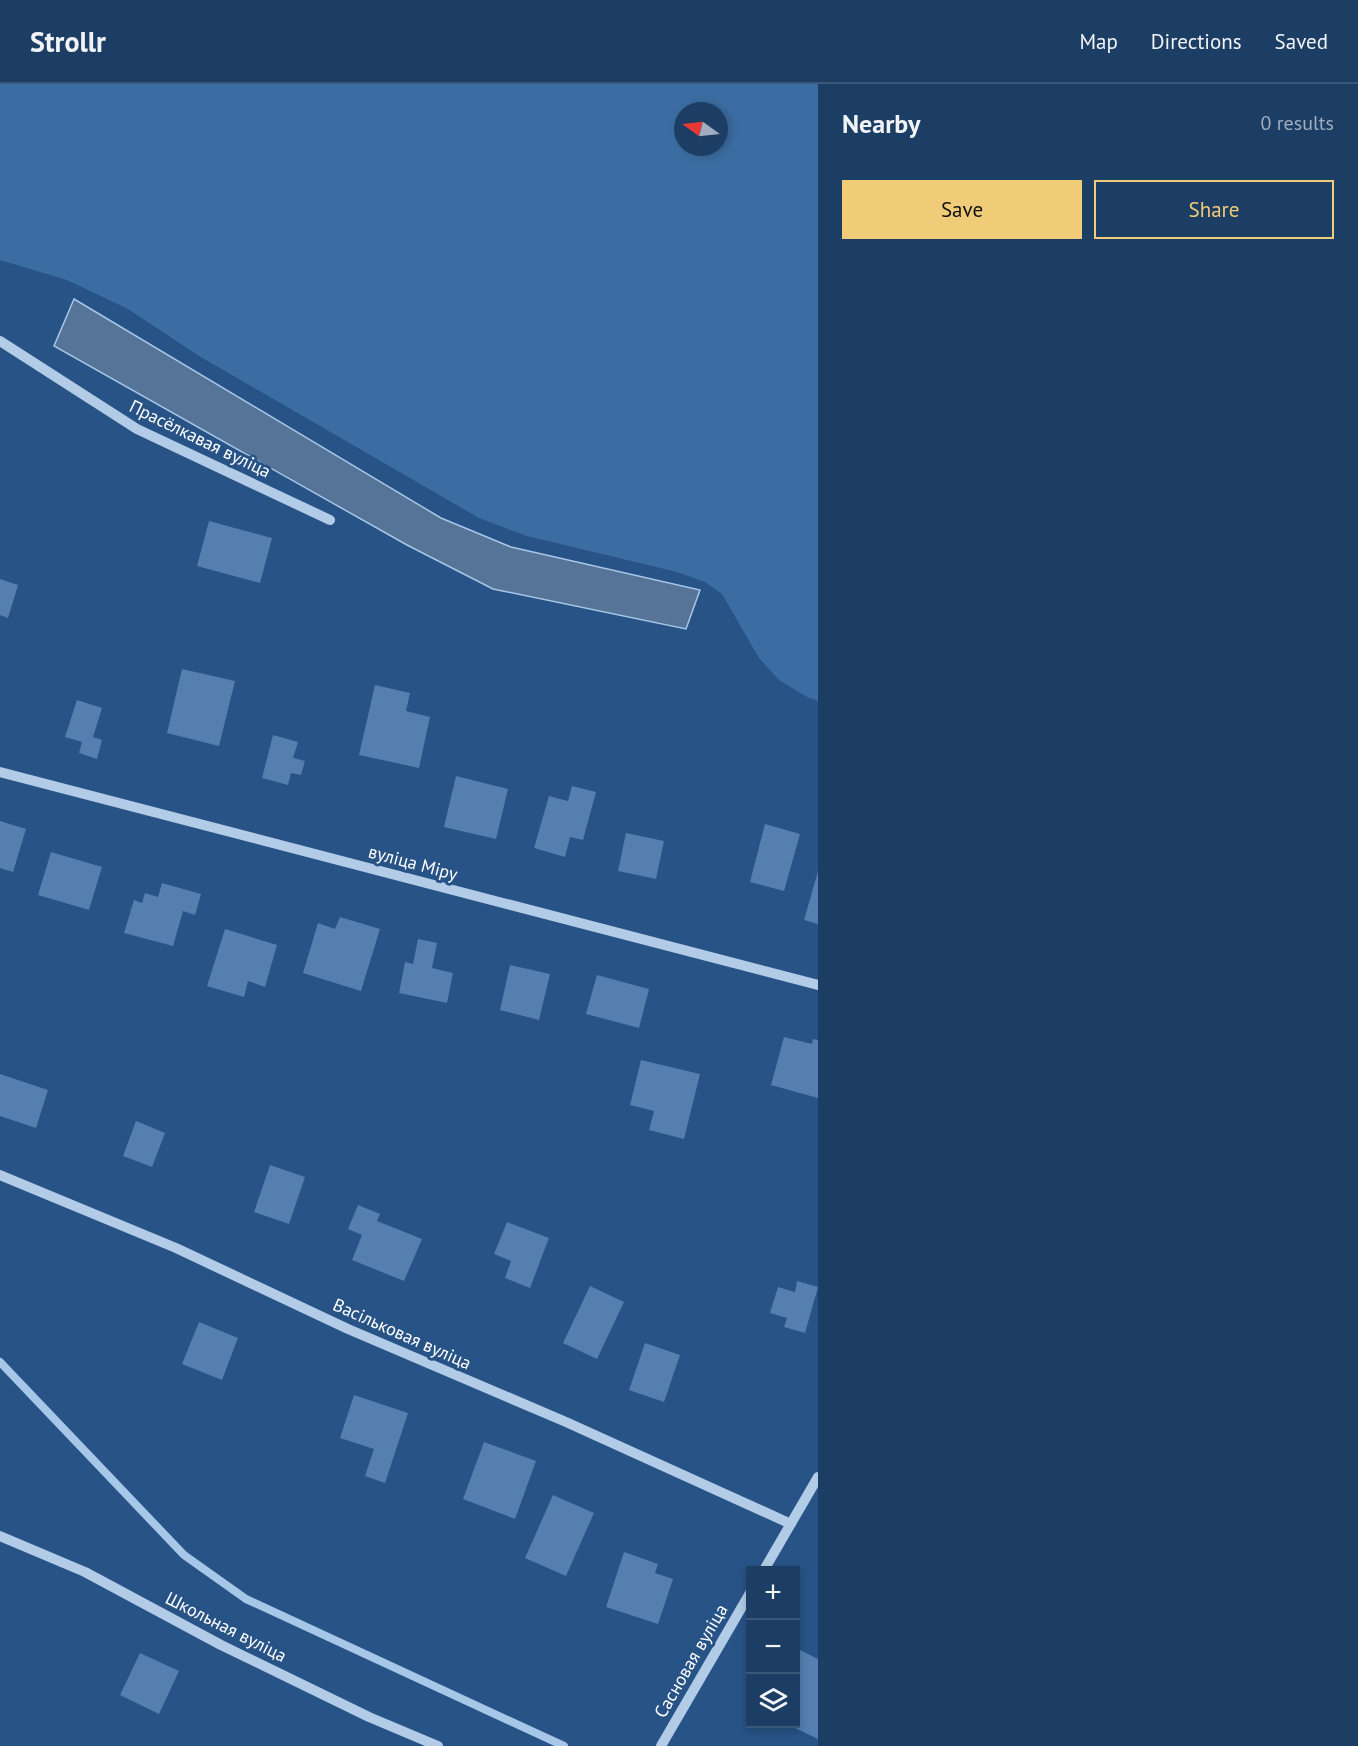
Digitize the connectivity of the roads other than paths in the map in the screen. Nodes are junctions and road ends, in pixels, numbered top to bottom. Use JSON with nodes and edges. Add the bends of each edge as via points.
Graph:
{"nodes":[{"id":1,"x":0,"y":341,"type":"edge"},
{"id":2,"x":330,"y":520,"type":"dead end"},
{"id":3,"x":0,"y":772,"type":"edge"},
{"id":4,"x":818,"y":985,"type":"edge"},
{"id":5,"x":0,"y":1175,"type":"edge"},
{"id":6,"x":818,"y":1477,"type":"edge"},
{"id":7,"x":791,"y":1524,"type":"junction"},
{"id":8,"x":0,"y":1536,"type":"edge"},
{"id":9,"x":766,"y":1566,"type":"edge"},
{"id":10,"x":746,"y":1600,"type":"edge"},
{"id":11,"x":438,"y":1746,"type":"edge"},
{"id":12,"x":661,"y":1746,"type":"edge"}],
"edges":[{"from":1,"to":2,"type":"street","name":"Прасёлкавая вуліца","via":[[137,429]]},
{"from":3,"to":4,"type":"street","name":"вуліца Міру"},
{"from":5,"to":7,"type":"street","name":"Васільковая вуліца","via":[[176,1248],[348,1329]]},
{"from":6,"to":7,"type":"street"},
{"from":7,"to":9,"type":"street"},
{"from":8,"to":11,"type":"street","name":"Школьная вуліца","via":[[85,1572],[232,1650]]},
{"from":10,"to":12,"type":"street","name":"Сасновая вуліца"}]}
